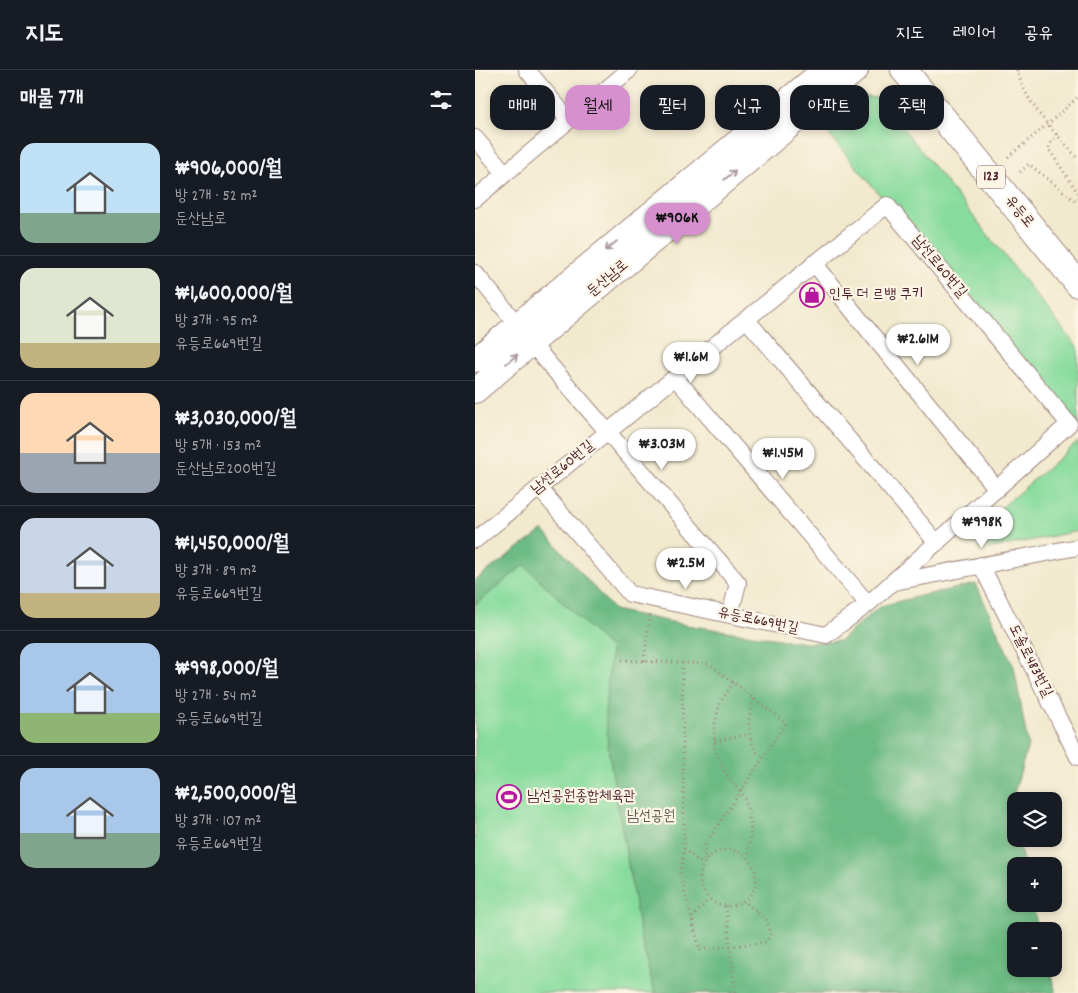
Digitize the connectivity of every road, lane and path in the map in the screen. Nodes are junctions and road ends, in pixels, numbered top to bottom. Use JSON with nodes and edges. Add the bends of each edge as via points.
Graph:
{"nodes":[{"id":1,"x":527,"y":70,"type":"edge"},
{"id":2,"x":629,"y":70,"type":"edge"},
{"id":3,"x":824,"y":70,"type":"edge"},
{"id":4,"x":856,"y":70,"type":"edge"},
{"id":5,"x":904,"y":70,"type":"edge"},
{"id":6,"x":1017,"y":70,"type":"edge"},
{"id":7,"x":611,"y":85,"type":"edge"},
{"id":8,"x":1078,"y":97,"type":"edge"},
{"id":9,"x":565,"y":115,"type":"edge"},
{"id":10,"x":565,"y":123,"type":"edge"},
{"id":11,"x":1048,"y":124,"type":"junction"},
{"id":12,"x":1057,"y":134,"type":"junction"},
{"id":13,"x":475,"y":138,"type":"edge"},
{"id":14,"x":1008,"y":157,"type":"dead end"},
{"id":15,"x":1078,"y":160,"type":"edge"},
{"id":16,"x":1020,"y":172,"type":"dead end"},
{"id":17,"x":505,"y":173,"type":"junction"},
{"id":18,"x":1078,"y":193,"type":"edge"},
{"id":19,"x":475,"y":198,"type":"edge"},
{"id":20,"x":1078,"y":198,"type":"edge"},
{"id":21,"x":814,"y":264,"type":"junction"},
{"id":22,"x":475,"y":273,"type":"edge"},
{"id":23,"x":1078,"y":284,"type":"edge"},
{"id":24,"x":747,"y":319,"type":"junction"},
{"id":25,"x":517,"y":324,"type":"junction"},
{"id":26,"x":531,"y":343,"type":"junction"},
{"id":27,"x":475,"y":360,"type":"edge"},
{"id":28,"x":675,"y":377,"type":"junction"},
{"id":29,"x":475,"y":391,"type":"edge"},
{"id":30,"x":1069,"y":424,"type":"joint"},
{"id":31,"x":608,"y":432,"type":"junction"},
{"id":32,"x":539,"y":488,"type":"junction"},
{"id":33,"x":997,"y":489,"type":"junction"},
{"id":34,"x":475,"y":540,"type":"edge"},
{"id":35,"x":937,"y":543,"type":"junction"},
{"id":36,"x":1078,"y":547,"type":"edge"},
{"id":37,"x":981,"y":565,"type":"junction"},
{"id":38,"x":893,"y":582,"type":"junction"},
{"id":39,"x":652,"y":599,"type":"junction"},
{"id":40,"x":868,"y":604,"type":"junction"},
{"id":41,"x":730,"y":615,"type":"junction"},
{"id":42,"x":622,"y":660,"type":"dead end"},
{"id":43,"x":644,"y":661,"type":"junction"},
{"id":44,"x":682,"y":663,"type":"junction"},
{"id":45,"x":733,"y":682,"type":"junction"},
{"id":46,"x":754,"y":699,"type":"junction"},
{"id":47,"x":749,"y":734,"type":"junction"},
{"id":48,"x":715,"y":741,"type":"junction"},
{"id":49,"x":1078,"y":757,"type":"edge"},
{"id":50,"x":762,"y":759,"type":"junction"},
{"id":51,"x":740,"y":792,"type":"junction"},
{"id":52,"x":684,"y":849,"type":"junction"},
{"id":53,"x":748,"y":857,"type":"junction"},
{"id":54,"x":703,"y":863,"type":"junction"},
{"id":55,"x":709,"y":899,"type":"junction"},
{"id":56,"x":744,"y":901,"type":"junction"},
{"id":57,"x":726,"y":906,"type":"junction"},
{"id":58,"x":692,"y":919,"type":"junction"},
{"id":59,"x":730,"y":946,"type":"junction"},
{"id":60,"x":735,"y":993,"type":"edge"}],
"edges":[{"from":1,"to":9,"type":"street"},
{"from":2,"to":7,"type":"street"},
{"from":3,"to":25,"type":"main road","name":"둔산남로","one_way":true},
{"from":26,"to":4,"type":"main road","name":"둔산남로","one_way":true},
{"from":5,"to":23,"type":"main road","name":"유등로","number":"123"},
{"from":6,"to":11,"type":"path","via":[[1031,103]]},
{"from":8,"to":11,"type":"path"},
{"from":10,"to":17,"type":"street"},
{"from":11,"to":12,"type":"path"},
{"from":11,"to":14,"type":"path"},
{"from":12,"to":15,"type":"path"},
{"from":12,"to":18,"type":"path","via":[[1048,148]]},
{"from":13,"to":17,"type":"street"},
{"from":16,"to":20,"type":"path","via":[[1029,164],[1075,201]]},
{"from":17,"to":19,"type":"street"},
{"from":21,"to":24,"type":"street","name":"남선로60번길"},
{"from":21,"to":30,"type":"street","name":"남선로60번길","via":[[887,205]]},
{"from":21,"to":33,"type":"street"},
{"from":22,"to":25,"type":"street"},
{"from":24,"to":28,"type":"street","name":"남선로60번길"},
{"from":24,"to":35,"type":"street"},
{"from":25,"to":27,"type":"main road","name":"둔산남로"},
{"from":29,"to":26,"type":"main road","name":"둔산남로","one_way":true},
{"from":26,"to":31,"type":"street"},
{"from":28,"to":31,"type":"street","name":"남선로60번길"},
{"from":28,"to":40,"type":"street"},
{"from":30,"to":33,"type":"street","name":"유등로669번길"},
{"from":31,"to":32,"type":"street","name":"남선로60번길"},
{"from":31,"to":41,"type":"street","via":[[737,583]]},
{"from":32,"to":34,"type":"street","name":"남선로60번길"},
{"from":32,"to":39,"type":"street","name":"유등로669번길","via":[[630,594]]},
{"from":33,"to":35,"type":"street","name":"유등로669번길"},
{"from":35,"to":38,"type":"street","name":"유등로669번길"},
{"from":36,"to":37,"type":"street"},
{"from":37,"to":38,"type":"street"},
{"from":37,"to":49,"type":"street","name":"도솔로483번길"},
{"from":38,"to":40,"type":"street","name":"유등로669번길"},
{"from":39,"to":41,"type":"street","name":"유등로669번길"},
{"from":39,"to":43,"type":"path"},
{"from":40,"to":41,"type":"street","name":"유등로669번길","via":[[826,635]]},
{"from":42,"to":43,"type":"path"},
{"from":43,"to":44,"type":"path"},
{"from":44,"to":45,"type":"path","via":[[709,664]]},
{"from":44,"to":52,"type":"path"},
{"from":45,"to":46,"type":"path"},
{"from":45,"to":48,"type":"path","via":[[720,703],[714,726]]},
{"from":46,"to":47,"type":"path","via":[[748,721]]},
{"from":46,"to":50,"type":"path","via":[[786,723]]},
{"from":47,"to":48,"type":"path"},
{"from":47,"to":50,"type":"path"},
{"from":48,"to":51,"type":"path","via":[[725,773]]},
{"from":50,"to":51,"type":"path"},
{"from":51,"to":53,"type":"path","via":[[745,798],[751,824]]},
{"from":51,"to":54,"type":"path","via":[[705,845]]},
{"from":52,"to":54,"type":"path"},
{"from":52,"to":58,"type":"path","via":[[680,875]]},
{"from":53,"to":54,"type":"path","via":[[739,851],[720,850]]},
{"from":53,"to":56,"type":"path","via":[[757,874],[752,893]]},
{"from":54,"to":55,"type":"path","via":[[699,879]]},
{"from":55,"to":57,"type":"path"},
{"from":55,"to":58,"type":"path"},
{"from":56,"to":57,"type":"path"},
{"from":56,"to":59,"type":"path","via":[[766,920],[771,933],[766,942]]},
{"from":57,"to":59,"type":"path"},
{"from":58,"to":59,"type":"path","via":[[700,950]]},
{"from":59,"to":60,"type":"path"}]}
